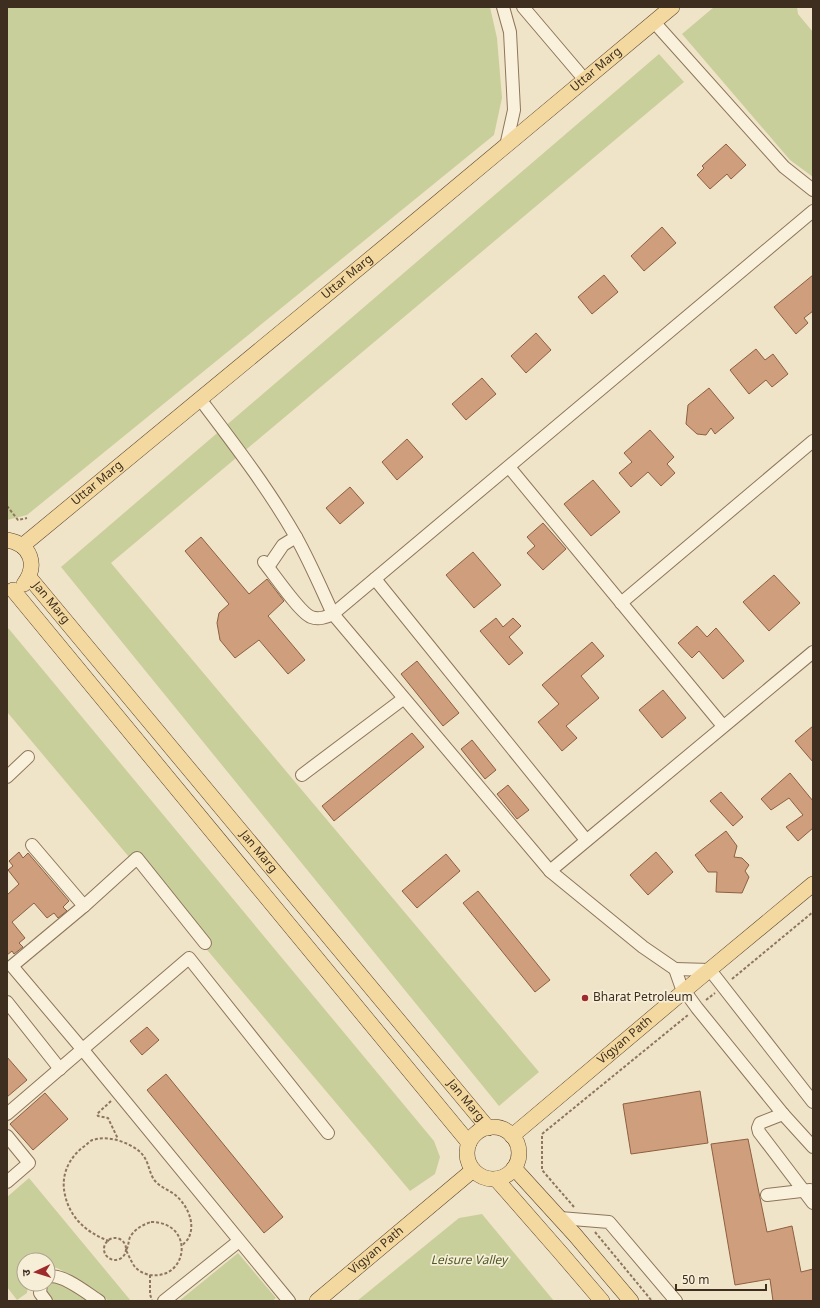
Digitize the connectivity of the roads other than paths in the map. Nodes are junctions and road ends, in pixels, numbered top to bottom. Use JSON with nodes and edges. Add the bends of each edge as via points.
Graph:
{"nodes":[{"id":1,"x":503,"y":7,"type":"edge"},
{"id":2,"x":523,"y":7,"type":"edge"},
{"id":3,"x":672,"y":7,"type":"edge"},
{"id":4,"x":654,"y":22,"type":"junction"},
{"id":5,"x":585,"y":80,"type":"junction"},
{"id":6,"x":506,"y":146,"type":"junction"},
{"id":7,"x":813,"y":190,"type":"edge"},
{"id":8,"x":813,"y":211,"type":"edge"},
{"id":9,"x":200,"y":400,"type":"junction"},
{"id":10,"x":813,"y":441,"type":"edge"},
{"id":11,"x":509,"y":467,"type":"junction"},
{"id":12,"x":296,"y":537,"type":"junction"},
{"id":13,"x":7,"y":540,"type":"edge"},
{"id":14,"x":22,"y":546,"type":"junction"},
{"id":15,"x":29,"y":577,"type":"junction"},
{"id":16,"x":375,"y":579,"type":"junction"},
{"id":17,"x":10,"y":591,"type":"edge"},
{"id":18,"x":621,"y":603,"type":"junction"},
{"id":19,"x":333,"y":614,"type":"junction"},
{"id":20,"x":813,"y":652,"type":"edge"},
{"id":21,"x":403,"y":699,"type":"junction"},
{"id":22,"x":723,"y":726,"type":"junction"},
{"id":23,"x":28,"y":757,"type":"dead end"},
{"id":24,"x":302,"y":775,"type":"dead end"},
{"id":25,"x":7,"y":777,"type":"edge"},
{"id":26,"x":586,"y":840,"type":"junction"},
{"id":27,"x":32,"y":845,"type":"dead end"},
{"id":28,"x":550,"y":871,"type":"junction"},
{"id":29,"x":813,"y":884,"type":"edge"},
{"id":30,"x":84,"y":906,"type":"junction"},
{"id":31,"x":189,"y":958,"type":"junction"},
{"id":32,"x":675,"y":969,"type":"junction"},
{"id":33,"x":710,"y":970,"type":"junction"},
{"id":34,"x":685,"y":990,"type":"junction"},
{"id":35,"x":7,"y":1002,"type":"edge"},
{"id":36,"x":83,"y":1050,"type":"junction"},
{"id":37,"x":60,"y":1069,"type":"junction"},
{"id":38,"x":813,"y":1102,"type":"edge"},
{"id":39,"x":7,"y":1114,"type":"edge"},
{"id":40,"x":783,"y":1114,"type":"junction"},
{"id":41,"x":488,"y":1128,"type":"junction"},
{"id":42,"x":328,"y":1134,"type":"dead end"},
{"id":43,"x":7,"y":1136,"type":"edge"},
{"id":44,"x":512,"y":1136,"type":"junction"},
{"id":45,"x":469,"y":1143,"type":"junction"},
{"id":46,"x":813,"y":1147,"type":"edge"},
{"id":47,"x":514,"y":1168,"type":"junction"},
{"id":48,"x":474,"y":1170,"type":"junction"},
{"id":49,"x":496,"y":1179,"type":"junction"},
{"id":50,"x":7,"y":1182,"type":"edge"},
{"id":51,"x":809,"y":1190,"type":"edge"},
{"id":52,"x":766,"y":1195,"type":"dead end"},
{"id":53,"x":813,"y":1202,"type":"edge"},
{"id":54,"x":560,"y":1218,"type":"junction"},
{"id":55,"x":239,"y":1241,"type":"junction"},
{"id":56,"x":56,"y":1276,"type":"edge"},
{"id":57,"x":40,"y":1292,"type":"edge"},
{"id":58,"x":46,"y":1301,"type":"edge"},
{"id":59,"x":99,"y":1301,"type":"edge"},
{"id":60,"x":164,"y":1301,"type":"edge"},
{"id":61,"x":289,"y":1301,"type":"edge"},
{"id":62,"x":317,"y":1301,"type":"edge"},
{"id":63,"x":602,"y":1301,"type":"edge"},
{"id":64,"x":631,"y":1301,"type":"edge"},
{"id":65,"x":676,"y":1301,"type":"edge"}],
"edges":[{"from":1,"to":6,"type":"street","via":[[510,32],[514,110]]},
{"from":2,"to":5,"type":"street"},
{"from":3,"to":4,"type":"main road","name":"Uttar Marg"},
{"from":4,"to":5,"type":"main road","name":"Uttar Marg"},
{"from":4,"to":7,"type":"street","via":[[784,167]]},
{"from":5,"to":6,"type":"main road","name":"Uttar Marg"},
{"from":6,"to":9,"type":"main road","name":"Uttar Marg"},
{"from":8,"to":11,"type":"street"},
{"from":9,"to":12,"type":"street","via":[[254,471]]},
{"from":9,"to":14,"type":"main road","name":"Uttar Marg"},
{"from":10,"to":18,"type":"street"},
{"from":11,"to":16,"type":"street"},
{"from":11,"to":18,"type":"street"},
{"from":12,"to":19,"type":"street"},
{"from":12,"to":19,"type":"street","via":[[283,545],[266,565],[311,617],[320,619]]},
{"from":13,"to":14,"type":"main road"},
{"from":14,"to":15,"type":"main road","via":[[30,557]]},
{"from":15,"to":17,"type":"main road","via":[[22,585]]},
{"from":15,"to":41,"type":"main road","name":"Jan Marg"},
{"from":16,"to":19,"type":"street"},
{"from":16,"to":26,"type":"street"},
{"from":17,"to":45,"type":"main road","name":"Jan Marg"},
{"from":18,"to":22,"type":"street"},
{"from":19,"to":21,"type":"street"},
{"from":20,"to":22,"type":"street"},
{"from":21,"to":24,"type":"street"},
{"from":21,"to":28,"type":"street"},
{"from":22,"to":26,"type":"street"},
{"from":23,"to":25,"type":"street"},
{"from":26,"to":28,"type":"street"},
{"from":27,"to":30,"type":"street"},
{"from":28,"to":32,"type":"street","via":[[643,947]]},
{"from":29,"to":33,"type":"main road","name":"Vigyan Path"},
{"from":30,"to":31,"type":"street","via":[[137,858],[208,940]]},
{"from":30,"to":36,"type":"street","via":[[12,966]]},
{"from":31,"to":36,"type":"street"},
{"from":31,"to":42,"type":"street"},
{"from":32,"to":33,"type":"street"},
{"from":32,"to":34,"type":"street"},
{"from":33,"to":34,"type":"main road","name":"Vigyan Path"},
{"from":33,"to":38,"type":"street"},
{"from":34,"to":40,"type":"street"},
{"from":34,"to":44,"type":"main road","name":"Vigyan Path"},
{"from":35,"to":37,"type":"street"},
{"from":36,"to":37,"type":"street"},
{"from":36,"to":55,"type":"street"},
{"from":37,"to":39,"type":"street"},
{"from":40,"to":46,"type":"street"},
{"from":40,"to":51,"type":"street","via":[[760,1123],[759,1132]]},
{"from":41,"to":44,"type":"main road","via":[[499,1128]]},
{"from":41,"to":45,"type":"main road","via":[[476,1134]]},
{"from":43,"to":50,"type":"street","via":[[29,1163]]},
{"from":44,"to":47,"type":"main road","via":[[519,1155]]},
{"from":45,"to":48,"type":"main road","via":[[467,1152]]},
{"from":47,"to":49,"type":"main road","via":[[510,1173]]},
{"from":47,"to":54,"type":"main road"},
{"from":48,"to":49,"type":"main road","via":[[480,1176]]},
{"from":48,"to":62,"type":"main road","name":"Vigyan Path"},
{"from":49,"to":63,"type":"main road"},
{"from":51,"to":52,"type":"street"},
{"from":51,"to":53,"type":"street"},
{"from":54,"to":64,"type":"main road"},
{"from":54,"to":65,"type":"street","via":[[609,1222]]},
{"from":55,"to":60,"type":"street"},
{"from":55,"to":61,"type":"street"},
{"from":56,"to":59,"type":"street","via":[[64,1278]]},
{"from":57,"to":58,"type":"street"}]}
